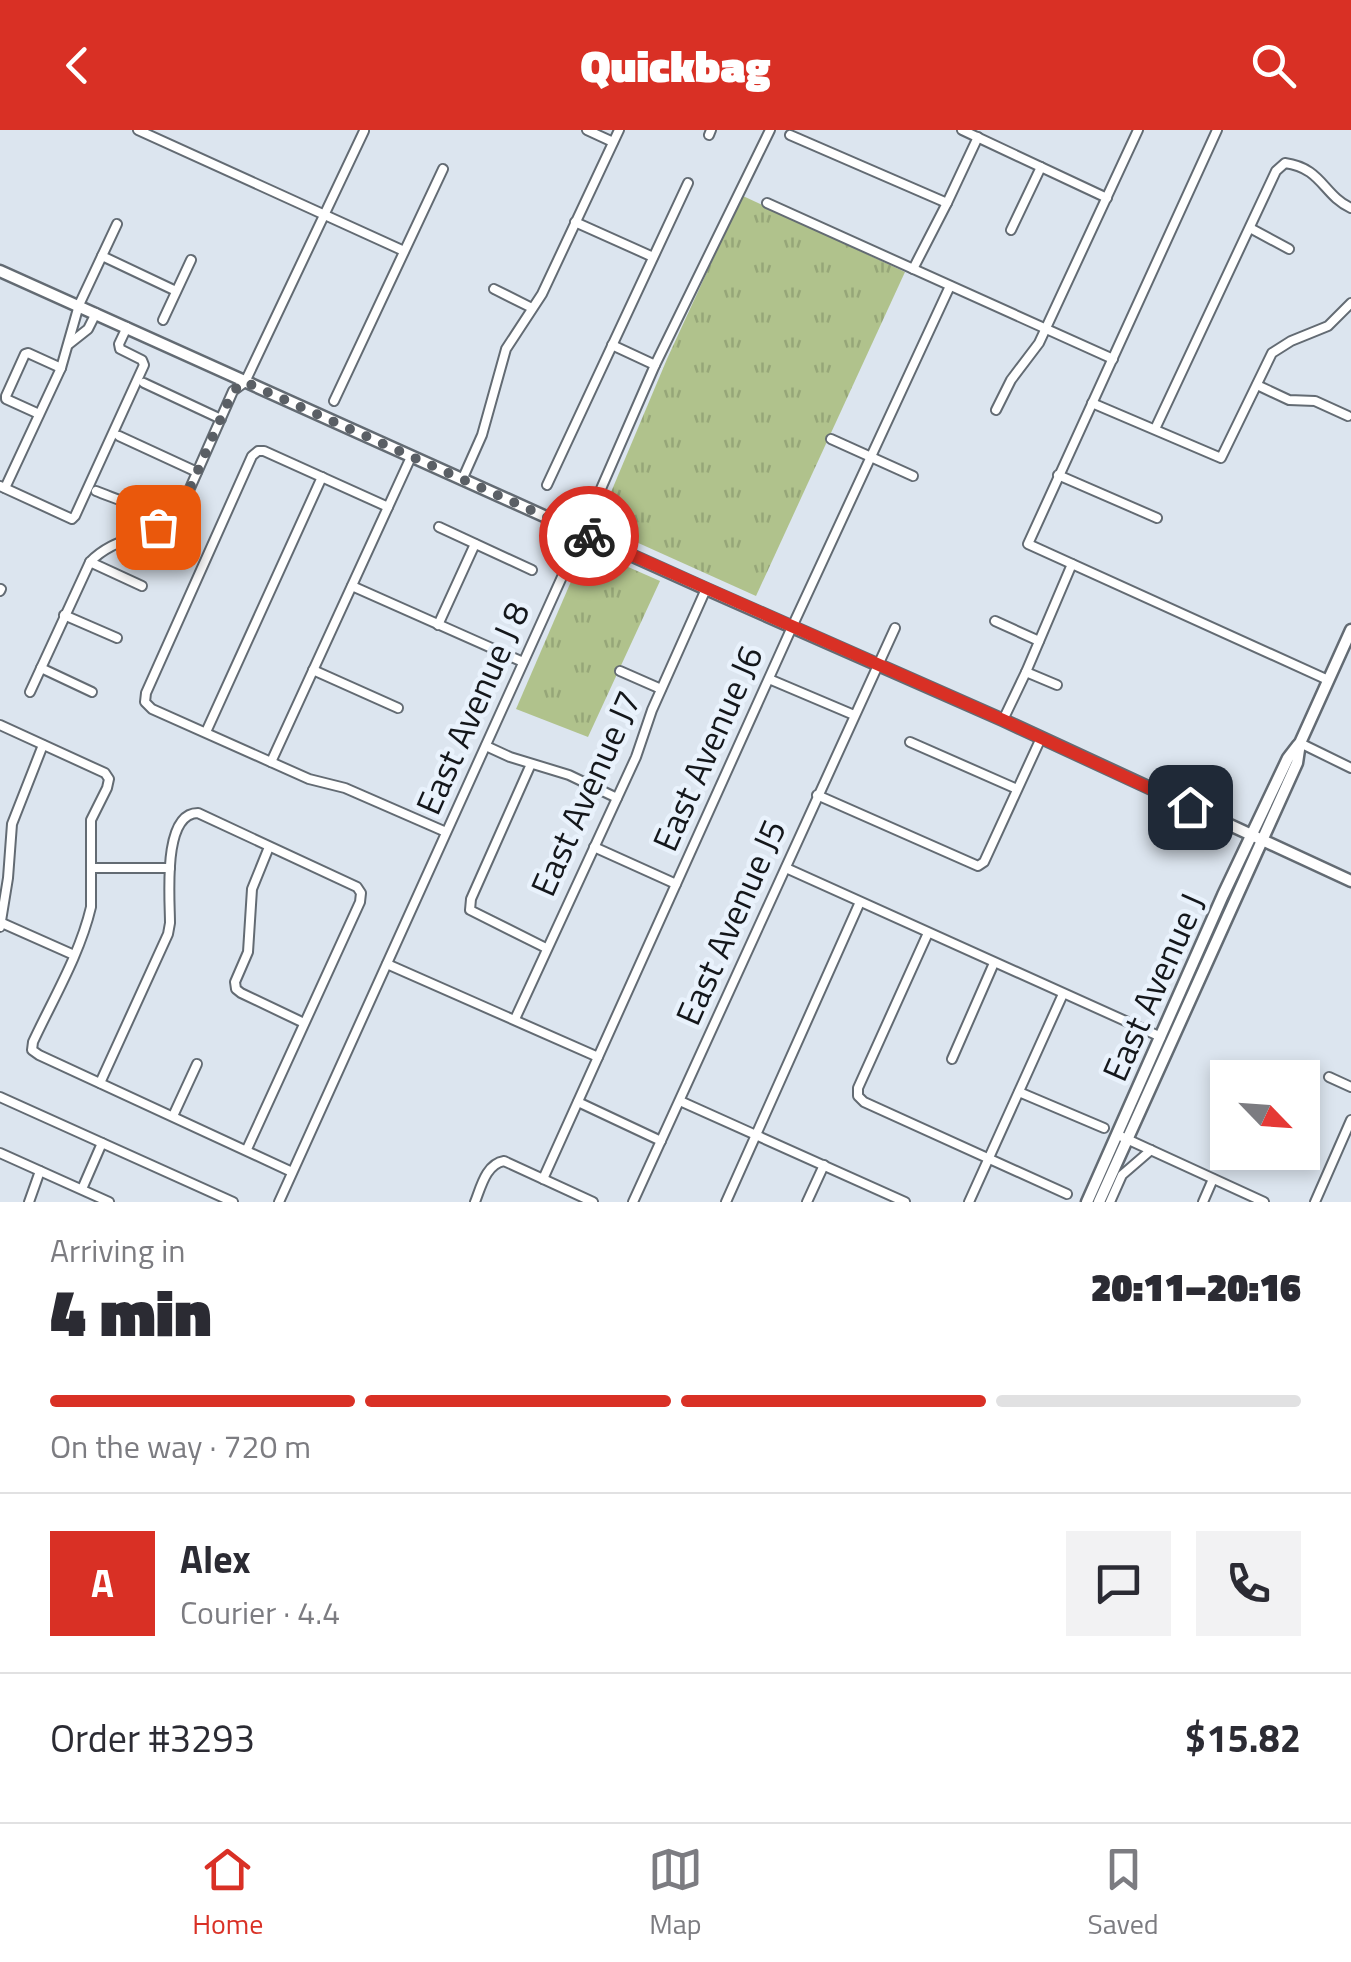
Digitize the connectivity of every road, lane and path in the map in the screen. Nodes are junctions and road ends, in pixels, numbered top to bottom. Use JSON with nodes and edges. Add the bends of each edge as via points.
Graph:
{"nodes":[{"id":1,"x":138,"y":130,"type":"edge"},
{"id":2,"x":587,"y":130,"type":"edge"},
{"id":3,"x":619,"y":130,"type":"edge"},
{"id":4,"x":770,"y":130,"type":"edge"},
{"id":5,"x":962,"y":130,"type":"edge"},
{"id":6,"x":1217,"y":130,"type":"edge"},
{"id":7,"x":364,"y":131,"type":"edge"},
{"id":8,"x":1136,"y":131,"type":"edge"},
{"id":9,"x":156,"y":134,"type":"edge"},
{"id":10,"x":790,"y":135,"type":"dead end"},
{"id":11,"x":978,"y":137,"type":"junction"},
{"id":12,"x":613,"y":142,"type":"junction"},
{"id":13,"x":1041,"y":167,"type":"junction"},
{"id":14,"x":444,"y":169,"type":"dead end"},
{"id":15,"x":688,"y":183,"type":"dead end"},
{"id":16,"x":1107,"y":198,"type":"junction"},
{"id":17,"x":767,"y":203,"type":"dead end"},
{"id":18,"x":948,"y":203,"type":"junction"},
{"id":19,"x":1351,"y":208,"type":"edge"},
{"id":20,"x":324,"y":215,"type":"junction"},
{"id":21,"x":574,"y":222,"type":"junction"},
{"id":22,"x":117,"y":224,"type":"dead end"},
{"id":23,"x":1250,"y":228,"type":"junction"},
{"id":24,"x":1012,"y":230,"type":"dead end"},
{"id":25,"x":1289,"y":249,"type":"dead end"},
{"id":26,"x":404,"y":251,"type":"junction"},
{"id":27,"x":102,"y":256,"type":"junction"},
{"id":28,"x":653,"y":258,"type":"junction"},
{"id":29,"x":191,"y":260,"type":"dead end"},
{"id":30,"x":913,"y":269,"type":"junction"},
{"id":31,"x":0,"y":271,"type":"edge"},
{"id":32,"x":950,"y":286,"type":"junction"},
{"id":33,"x":494,"y":289,"type":"dead end"},
{"id":34,"x":176,"y":291,"type":"junction"},
{"id":35,"x":1351,"y":304,"type":"edge"},
{"id":36,"x":79,"y":306,"type":"junction"},
{"id":37,"x":532,"y":308,"type":"junction"},
{"id":38,"x":96,"y":313,"type":"junction"},
{"id":39,"x":1347,"y":315,"type":"edge"},
{"id":40,"x":163,"y":320,"type":"dead end"},
{"id":41,"x":126,"y":327,"type":"junction"},
{"id":42,"x":1046,"y":329,"type":"junction"},
{"id":43,"x":69,"y":344,"type":"junction"},
{"id":44,"x":612,"y":345,"type":"junction"},
{"id":45,"x":1113,"y":358,"type":"junction"},
{"id":46,"x":655,"y":365,"type":"junction"},
{"id":47,"x":61,"y":368,"type":"junction"},
{"id":48,"x":245,"y":382,"type":"junction"},
{"id":49,"x":144,"y":383,"type":"dead end"},
{"id":50,"x":1258,"y":385,"type":"junction"},
{"id":51,"x":334,"y":401,"type":"dead end"},
{"id":52,"x":1092,"y":403,"type":"junction"},
{"id":53,"x":996,"y":410,"type":"dead end"},
{"id":54,"x":39,"y":414,"type":"junction"},
{"id":55,"x":1348,"y":416,"type":"dead end"},
{"id":56,"x":222,"y":418,"type":"junction"},
{"id":57,"x":1155,"y":429,"type":"junction"},
{"id":58,"x":120,"y":436,"type":"dead end"},
{"id":59,"x":831,"y":439,"type":"dead end"},
{"id":60,"x":411,"y":457,"type":"junction"},
{"id":61,"x":871,"y":457,"type":"junction"},
{"id":62,"x":197,"y":472,"type":"junction"},
{"id":63,"x":1058,"y":475,"type":"junction"},
{"id":64,"x":322,"y":476,"type":"junction"},
{"id":65,"x":913,"y":476,"type":"dead end"},
{"id":66,"x":462,"y":480,"type":"junction"},
{"id":67,"x":546,"y":485,"type":"dead end"},
{"id":68,"x":2,"y":487,"type":"edge"},
{"id":69,"x":96,"y":491,"type":"dead end"},
{"id":70,"x":388,"y":506,"type":"junction"},
{"id":71,"x":1157,"y":518,"type":"dead end"},
{"id":72,"x":158,"y":527,"type":"junction"},
{"id":73,"x":439,"y":527,"type":"dead end"},
{"id":74,"x":582,"y":532,"type":"junction"},
{"id":75,"x":475,"y":544,"type":"junction"},
{"id":76,"x":90,"y":562,"type":"junction"},
{"id":77,"x":1072,"y":564,"type":"junction"},
{"id":78,"x":532,"y":570,"type":"dead end"},
{"id":79,"x":142,"y":586,"type":"dead end"},
{"id":80,"x":352,"y":586,"type":"junction"},
{"id":81,"x":706,"y":589,"type":"junction"},
{"id":82,"x":64,"y":615,"type":"junction"},
{"id":83,"x":995,"y":621,"type":"dead end"},
{"id":84,"x":438,"y":624,"type":"junction"},
{"id":85,"x":792,"y":626,"type":"junction"},
{"id":86,"x":895,"y":628,"type":"dead end"},
{"id":87,"x":1351,"y":630,"type":"edge"},
{"id":88,"x":117,"y":638,"type":"dead end"},
{"id":89,"x":1039,"y":642,"type":"junction"},
{"id":90,"x":523,"y":662,"type":"junction"},
{"id":91,"x":878,"y":665,"type":"junction"},
{"id":92,"x":41,"y":668,"type":"junction"},
{"id":93,"x":314,"y":670,"type":"junction"},
{"id":94,"x":620,"y":671,"type":"dead end"},
{"id":95,"x":1026,"y":672,"type":"junction"},
{"id":96,"x":769,"y":678,"type":"junction"},
{"id":97,"x":1328,"y":680,"type":"junction"},
{"id":98,"x":1056,"y":685,"type":"dead end"},
{"id":99,"x":661,"y":689,"type":"junction"},
{"id":100,"x":30,"y":692,"type":"dead end"},
{"id":101,"x":92,"y":692,"type":"dead end"},
{"id":102,"x":398,"y":708,"type":"dead end"},
{"id":103,"x":854,"y":715,"type":"junction"},
{"id":104,"x":1003,"y":720,"type":"junction"},
{"id":105,"x":0,"y":726,"type":"edge"},
{"id":106,"x":206,"y":732,"type":"junction"},
{"id":107,"x":1041,"y":738,"type":"junction"},
{"id":108,"x":910,"y":742,"type":"dead end"},
{"id":109,"x":1300,"y":743,"type":"junction"},
{"id":110,"x":43,"y":745,"type":"junction"},
{"id":111,"x":486,"y":746,"type":"junction"},
{"id":112,"x":271,"y":762,"type":"junction"},
{"id":113,"x":531,"y":764,"type":"junction"},
{"id":114,"x":1351,"y":768,"type":"edge"},
{"id":115,"x":1017,"y":789,"type":"junction"},
{"id":116,"x":817,"y":795,"type":"junction"},
{"id":117,"x":617,"y":798,"type":"junction"},
{"id":118,"x":446,"y":832,"type":"junction"},
{"id":119,"x":1257,"y":838,"type":"junction"},
{"id":120,"x":268,"y":847,"type":"junction"},
{"id":121,"x":594,"y":847,"type":"junction"},
{"id":122,"x":92,"y":868,"type":"junction"},
{"id":123,"x":170,"y":868,"type":"junction"},
{"id":124,"x":786,"y":868,"type":"junction"},
{"id":125,"x":4,"y":878,"type":"edge"},
{"id":126,"x":1351,"y":882,"type":"edge"},
{"id":127,"x":676,"y":884,"type":"junction"},
{"id":128,"x":860,"y":902,"type":"junction"},
{"id":129,"x":1,"y":925,"type":"edge"},
{"id":130,"x":928,"y":933,"type":"junction"},
{"id":131,"x":546,"y":948,"type":"junction"},
{"id":132,"x":74,"y":955,"type":"junction"},
{"id":133,"x":994,"y":963,"type":"junction"},
{"id":134,"x":387,"y":964,"type":"junction"},
{"id":135,"x":1197,"y":968,"type":"junction"},
{"id":136,"x":1063,"y":994,"type":"junction"},
{"id":137,"x":515,"y":1018,"type":"junction"},
{"id":138,"x":304,"y":1023,"type":"junction"},
{"id":139,"x":1161,"y":1038,"type":"junction"},
{"id":140,"x":598,"y":1057,"type":"junction"},
{"id":141,"x":952,"y":1059,"type":"dead end"},
{"id":142,"x":197,"y":1064,"type":"dead end"},
{"id":143,"x":1329,"y":1077,"type":"dead end"},
{"id":144,"x":100,"y":1084,"type":"junction"},
{"id":145,"x":1351,"y":1087,"type":"edge"},
{"id":146,"x":1019,"y":1092,"type":"junction"},
{"id":147,"x":0,"y":1096,"type":"edge"},
{"id":148,"x":680,"y":1101,"type":"junction"},
{"id":149,"x":578,"y":1102,"type":"junction"},
{"id":150,"x":173,"y":1116,"type":"junction"},
{"id":151,"x":1351,"y":1120,"type":"edge"},
{"id":152,"x":1104,"y":1128,"type":"dead end"},
{"id":153,"x":756,"y":1135,"type":"junction"},
{"id":154,"x":1123,"y":1137,"type":"junction"},
{"id":155,"x":661,"y":1141,"type":"junction"},
{"id":156,"x":102,"y":1143,"type":"junction"},
{"id":157,"x":247,"y":1149,"type":"junction"},
{"id":158,"x":1151,"y":1150,"type":"junction"},
{"id":159,"x":0,"y":1153,"type":"edge"},
{"id":160,"x":988,"y":1159,"type":"junction"},
{"id":161,"x":824,"y":1165,"type":"junction"},
{"id":162,"x":40,"y":1171,"type":"junction"},
{"id":163,"x":292,"y":1172,"type":"junction"},
{"id":164,"x":543,"y":1179,"type":"junction"},
{"id":165,"x":1214,"y":1179,"type":"junction"},
{"id":166,"x":82,"y":1190,"type":"junction"},
{"id":167,"x":1066,"y":1194,"type":"dead end"},
{"id":168,"x":888,"y":1198,"type":"edge"},
{"id":169,"x":29,"y":1202,"type":"edge"},
{"id":170,"x":109,"y":1202,"type":"edge"},
{"id":171,"x":233,"y":1202,"type":"edge"},
{"id":172,"x":279,"y":1202,"type":"edge"},
{"id":173,"x":475,"y":1202,"type":"edge"},
{"id":174,"x":593,"y":1202,"type":"edge"},
{"id":175,"x":633,"y":1202,"type":"edge"},
{"id":176,"x":726,"y":1202,"type":"edge"},
{"id":177,"x":807,"y":1202,"type":"edge"},
{"id":178,"x":905,"y":1202,"type":"edge"},
{"id":179,"x":969,"y":1202,"type":"edge"},
{"id":180,"x":1087,"y":1202,"type":"edge"},
{"id":181,"x":1098,"y":1202,"type":"edge"},
{"id":182,"x":1110,"y":1202,"type":"edge"},
{"id":183,"x":1203,"y":1202,"type":"edge"},
{"id":184,"x":1264,"y":1202,"type":"edge"},
{"id":185,"x":1315,"y":1202,"type":"edge"}],
"edges":[{"from":1,"to":9,"type":"street"},
{"from":2,"to":12,"type":"street"},
{"from":3,"to":12,"type":"street"},
{"from":4,"to":46,"type":"street","name":"East Avenue J 8"},
{"from":5,"to":11,"type":"street"},
{"from":6,"to":45,"type":"street"},
{"from":7,"to":20,"type":"street"},
{"from":8,"to":16,"type":"street"},
{"from":9,"to":20,"type":"street"},
{"from":10,"to":18,"type":"street"},
{"from":11,"to":13,"type":"street"},
{"from":11,"to":18,"type":"street"},
{"from":12,"to":21,"type":"street"},
{"from":13,"to":16,"type":"street"},
{"from":13,"to":24,"type":"street"},
{"from":14,"to":26,"type":"street"},
{"from":15,"to":28,"type":"street"},
{"from":16,"to":42,"type":"street"},
{"from":17,"to":30,"type":"street"},
{"from":18,"to":30,"type":"street"},
{"from":19,"to":23,"type":"street","via":[[1319,178],[1285,163]]},
{"from":20,"to":26,"type":"street"},
{"from":20,"to":48,"type":"street"},
{"from":21,"to":28,"type":"street"},
{"from":21,"to":37,"type":"street"},
{"from":22,"to":27,"type":"street"},
{"from":23,"to":25,"type":"street"},
{"from":23,"to":57,"type":"street"},
{"from":26,"to":51,"type":"street"},
{"from":27,"to":34,"type":"street"},
{"from":27,"to":36,"type":"street"},
{"from":28,"to":44,"type":"street"},
{"from":29,"to":34,"type":"street"},
{"from":30,"to":32,"type":"street"},
{"from":31,"to":36,"type":"main road"},
{"from":32,"to":42,"type":"street"},
{"from":32,"to":61,"type":"street","name":"East Avenue J6"},
{"from":33,"to":37,"type":"street"},
{"from":34,"to":40,"type":"street"},
{"from":35,"to":39,"type":"street"},
{"from":36,"to":38,"type":"main road"},
{"from":36,"to":43,"type":"street"},
{"from":37,"to":66,"type":"street","via":[[506,349]]},
{"from":38,"to":41,"type":"main road"},
{"from":38,"to":43,"type":"street"},
{"from":39,"to":50,"type":"street","via":[[1272,353]]},
{"from":41,"to":48,"type":"main road"},
{"from":41,"to":68,"type":"street","via":[[120,349],[144,365],[76,516]]},
{"from":42,"to":45,"type":"street"},
{"from":42,"to":53,"type":"street"},
{"from":43,"to":47,"type":"street"},
{"from":44,"to":46,"type":"street"},
{"from":44,"to":67,"type":"street"},
{"from":45,"to":52,"type":"street"},
{"from":46,"to":74,"type":"street","name":"East Avenue J 8"},
{"from":47,"to":54,"type":"street"},
{"from":47,"to":54,"type":"street","via":[[25,354],[6,400]]},
{"from":48,"to":56,"type":"street","via":[[233,391]]},
{"from":48,"to":60,"type":"main road"},
{"from":49,"to":56,"type":"street"},
{"from":50,"to":55,"type":"street"},
{"from":50,"to":57,"type":"street","via":[[1221,458]]},
{"from":52,"to":57,"type":"street"},
{"from":52,"to":63,"type":"street"},
{"from":54,"to":68,"type":"street"},
{"from":56,"to":62,"type":"street"},
{"from":58,"to":62,"type":"street"},
{"from":59,"to":61,"type":"street"},
{"from":60,"to":66,"type":"main road"},
{"from":60,"to":70,"type":"street"},
{"from":61,"to":65,"type":"street"},
{"from":61,"to":85,"type":"street","name":"East Avenue J6"},
{"from":62,"to":72,"type":"street","via":[[183,504]]},
{"from":63,"to":71,"type":"street"},
{"from":63,"to":77,"type":"street","via":[[1028,544]]},
{"from":64,"to":70,"type":"street"},
{"from":64,"to":106,"type":"street"},
{"from":64,"to":106,"type":"street","via":[[264,450],[252,456],[146,693],[152,709]]},
{"from":66,"to":74,"type":"main road"},
{"from":69,"to":72,"type":"street","via":[[142,510]]},
{"from":70,"to":80,"type":"street"},
{"from":72,"to":76,"type":"street","via":[[114,544]]},
{"from":73,"to":75,"type":"street"},
{"from":74,"to":81,"type":"main road"},
{"from":74,"to":90,"type":"street","name":"East Avenue J 8"},
{"from":75,"to":78,"type":"street"},
{"from":75,"to":84,"type":"street"},
{"from":76,"to":79,"type":"street"},
{"from":76,"to":82,"type":"street"},
{"from":77,"to":89,"type":"street"},
{"from":77,"to":97,"type":"street"},
{"from":80,"to":84,"type":"street"},
{"from":80,"to":93,"type":"street"},
{"from":81,"to":85,"type":"main road"},
{"from":81,"to":99,"type":"street","name":"East Avenue J7"},
{"from":82,"to":88,"type":"street"},
{"from":82,"to":92,"type":"street"},
{"from":83,"to":89,"type":"street"},
{"from":84,"to":90,"type":"street"},
{"from":85,"to":91,"type":"main road"},
{"from":85,"to":96,"type":"street","name":"East Avenue J6"},
{"from":86,"to":91,"type":"street","name":"East Avenue J5"},
{"from":87,"to":97,"type":"main road","name":"East Avenue J"},
{"from":89,"to":95,"type":"street"},
{"from":90,"to":111,"type":"street","name":"East Avenue J 8"},
{"from":91,"to":103,"type":"street","name":"East Avenue J5"},
{"from":91,"to":104,"type":"main road"},
{"from":92,"to":100,"type":"street"},
{"from":92,"to":101,"type":"street"},
{"from":93,"to":102,"type":"street"},
{"from":93,"to":112,"type":"street"},
{"from":94,"to":99,"type":"street"},
{"from":95,"to":98,"type":"street"},
{"from":95,"to":104,"type":"street"},
{"from":96,"to":103,"type":"street"},
{"from":96,"to":127,"type":"street","name":"East Avenue J6"},
{"from":97,"to":109,"type":"main road","name":"East Avenue J"},
{"from":99,"to":117,"type":"street","name":"East Avenue J7"},
{"from":103,"to":116,"type":"street","name":"East Avenue J5"},
{"from":104,"to":107,"type":"main road"},
{"from":105,"to":110,"type":"street"},
{"from":106,"to":112,"type":"street"},
{"from":107,"to":115,"type":"street"},
{"from":107,"to":119,"type":"main road"},
{"from":108,"to":115,"type":"street"},
{"from":109,"to":114,"type":"street"},
{"from":109,"to":119,"type":"main road","name":"East Avenue J","via":[[1297,763]]},
{"from":110,"to":122,"type":"street","via":[[110,779],[91,820]]},
{"from":110,"to":125,"type":"street","via":[[12,824]]},
{"from":111,"to":113,"type":"street"},
{"from":111,"to":118,"type":"street","name":"East Avenue J 8"},
{"from":112,"to":118,"type":"street"},
{"from":113,"to":117,"type":"street"},
{"from":113,"to":131,"type":"street","via":[[470,910]]},
{"from":115,"to":116,"type":"street","via":[[978,866]]},
{"from":116,"to":124,"type":"street","name":"East Avenue J5"},
{"from":117,"to":121,"type":"street","name":"East Avenue J7"},
{"from":118,"to":134,"type":"street","name":"East Avenue J 8"},
{"from":119,"to":126,"type":"main road"},
{"from":119,"to":135,"type":"main road","name":"East Avenue J"},
{"from":119,"to":135,"type":"main road","name":"East Avenue J","via":[[1215,914]]},
{"from":120,"to":123,"type":"street","via":[[190,813],[171,847]]},
{"from":120,"to":138,"type":"street","via":[[252,889],[248,952],[236,989]]},
{"from":120,"to":138,"type":"street","via":[[360,893]]},
{"from":121,"to":127,"type":"street"},
{"from":121,"to":131,"type":"street","name":"East Avenue J7"},
{"from":122,"to":123,"type":"street"},
{"from":122,"to":132,"type":"street","via":[[91,907]]},
{"from":123,"to":144,"type":"street","via":[[168,934]]},
{"from":124,"to":128,"type":"street"},
{"from":124,"to":148,"type":"street","name":"East Avenue J5"},
{"from":125,"to":129,"type":"street"},
{"from":127,"to":140,"type":"street","name":"East Avenue J6"},
{"from":128,"to":130,"type":"street"},
{"from":128,"to":153,"type":"street"},
{"from":129,"to":132,"type":"street"},
{"from":130,"to":133,"type":"street"},
{"from":130,"to":160,"type":"street","via":[[858,1096]]},
{"from":131,"to":137,"type":"street","name":"East Avenue J7"},
{"from":132,"to":144,"type":"street","via":[[32,1050]]},
{"from":133,"to":136,"type":"street"},
{"from":133,"to":141,"type":"street"},
{"from":134,"to":137,"type":"street"},
{"from":134,"to":163,"type":"street","name":"East Avenue J 8"},
{"from":135,"to":139,"type":"main road","name":"East Avenue J"},
{"from":135,"to":154,"type":"main road","name":"East Avenue J"},
{"from":136,"to":139,"type":"street"},
{"from":136,"to":146,"type":"street"},
{"from":137,"to":140,"type":"street"},
{"from":138,"to":157,"type":"street"},
{"from":139,"to":154,"type":"main road","name":"East Avenue J"},
{"from":140,"to":149,"type":"street","name":"East Avenue J6"},
{"from":142,"to":150,"type":"street"},
{"from":143,"to":145,"type":"street"},
{"from":144,"to":150,"type":"street"},
{"from":146,"to":152,"type":"street"},
{"from":146,"to":160,"type":"street"},
{"from":147,"to":156,"type":"street"},
{"from":148,"to":153,"type":"street"},
{"from":148,"to":155,"type":"street","name":"East Avenue J5"},
{"from":149,"to":155,"type":"street"},
{"from":149,"to":164,"type":"street","name":"East Avenue J6"},
{"from":150,"to":157,"type":"street"},
{"from":151,"to":185,"type":"street"},
{"from":153,"to":161,"type":"street"},
{"from":153,"to":176,"type":"street"},
{"from":154,"to":158,"type":"street"},
{"from":154,"to":180,"type":"main road","name":"East Avenue J"},
{"from":154,"to":181,"type":"main road","name":"East Avenue J"},
{"from":155,"to":175,"type":"street","name":"East Avenue J5"},
{"from":156,"to":166,"type":"street"},
{"from":156,"to":171,"type":"street"},
{"from":157,"to":163,"type":"street"},
{"from":158,"to":165,"type":"street"},
{"from":158,"to":182,"type":"street","via":[[1122,1175]]},
{"from":159,"to":162,"type":"street"},
{"from":160,"to":167,"type":"street"},
{"from":160,"to":179,"type":"street"},
{"from":161,"to":168,"type":"street"},
{"from":161,"to":177,"type":"street"},
{"from":162,"to":166,"type":"street"},
{"from":162,"to":169,"type":"street"},
{"from":163,"to":172,"type":"street","name":"East Avenue J 8"},
{"from":164,"to":173,"type":"street","via":[[495,1162]]},
{"from":164,"to":174,"type":"street"},
{"from":165,"to":183,"type":"street"},
{"from":165,"to":184,"type":"street"},
{"from":166,"to":170,"type":"street"},
{"from":168,"to":178,"type":"street"}]}
